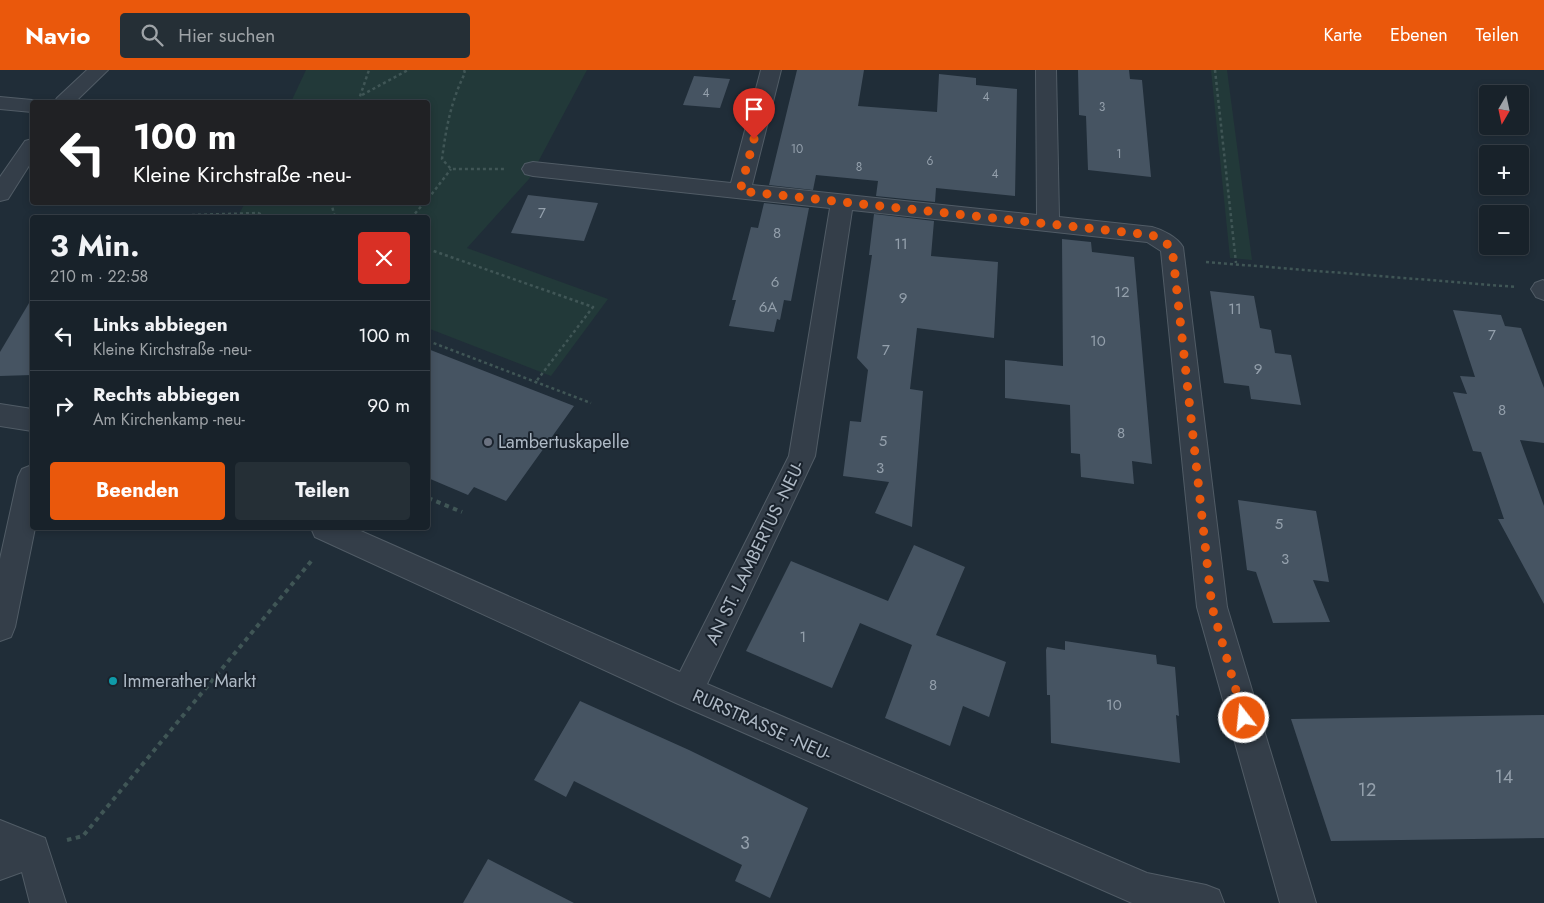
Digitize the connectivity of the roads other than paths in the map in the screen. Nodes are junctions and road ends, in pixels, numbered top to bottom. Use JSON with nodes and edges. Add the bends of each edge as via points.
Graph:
{"nodes":[{"id":1,"x":98,"y":70,"type":"edge"},
{"id":2,"x":771,"y":70,"type":"edge"},
{"id":3,"x":1046,"y":70,"type":"edge"},
{"id":4,"x":66,"y":100,"type":"edge"},
{"id":5,"x":0,"y":103,"type":"edge"},
{"id":6,"x":30,"y":106,"type":"edge"},
{"id":7,"x":30,"y":149,"type":"edge"},
{"id":8,"x":534,"y":169,"type":"road end"},
{"id":9,"x":740,"y":191,"type":"junction"},
{"id":10,"x":0,"y":194,"type":"edge"},
{"id":11,"x":842,"y":202,"type":"junction"},
{"id":12,"x":1048,"y":224,"type":"junction"},
{"id":13,"x":0,"y":415,"type":"edge"},
{"id":14,"x":30,"y":420,"type":"edge"},
{"id":15,"x":30,"y":486,"type":"edge"},
{"id":16,"x":330,"y":530,"type":"edge"},
{"id":17,"x":0,"y":626,"type":"edge"},
{"id":18,"x":687,"y":692,"type":"junction"},
{"id":19,"x":0,"y":837,"type":"edge"},
{"id":20,"x":33,"y":850,"type":"junction"},
{"id":21,"x":0,"y":863,"type":"edge"},
{"id":22,"x":48,"y":903,"type":"edge"},
{"id":23,"x":1206,"y":903,"type":"edge"},
{"id":24,"x":1298,"y":903,"type":"edge"}],
"edges":[{"from":1,"to":4,"type":"street"},
{"from":2,"to":9,"type":"street"},
{"from":3,"to":12,"type":"street"},
{"from":5,"to":6,"type":"street"},
{"from":7,"to":10,"type":"street"},
{"from":8,"to":9,"type":"street"},
{"from":9,"to":11,"type":"street"},
{"from":11,"to":12,"type":"street"},
{"from":11,"to":18,"type":"street","name":"AN ST. LAMBERTUS -NEU-","via":[[802,456]]},
{"from":12,"to":24,"type":"street","via":[[1152,235],[1172,247],[1212,607]]},
{"from":13,"to":14,"type":"street"},
{"from":15,"to":17,"type":"street"},
{"from":16,"to":18,"type":"street","name":"RURSTRASSE -NEU-"},
{"from":18,"to":23,"type":"street","name":"RURSTRASSE -NEU-","via":[[1146,890]]},
{"from":19,"to":20,"type":"street"},
{"from":20,"to":21,"type":"street"},
{"from":20,"to":22,"type":"street"}]}
